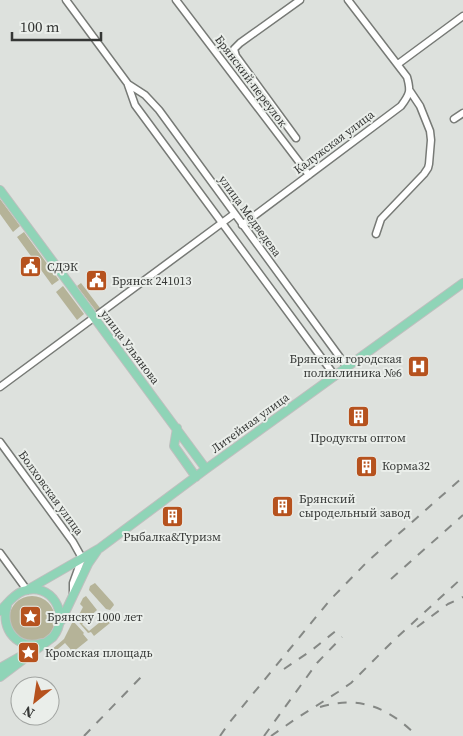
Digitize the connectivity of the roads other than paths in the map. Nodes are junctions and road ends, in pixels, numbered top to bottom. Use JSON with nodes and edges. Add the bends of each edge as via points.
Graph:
{"nodes":[{"id":1,"x":66,"y":0,"type":"edge"},
{"id":2,"x":176,"y":0,"type":"edge"},
{"id":3,"x":300,"y":0,"type":"edge"},
{"id":4,"x":348,"y":0,"type":"edge"},
{"id":5,"x":463,"y":16,"type":"edge"},
{"id":6,"x":398,"y":64,"type":"junction"},
{"id":7,"x":128,"y":84,"type":"junction"},
{"id":8,"x":410,"y":91,"type":"junction"},
{"id":9,"x":463,"y":113,"type":"edge"},
{"id":10,"x":454,"y":119,"type":"dead end"},
{"id":11,"x":296,"y":138,"type":"dead end"},
{"id":12,"x":309,"y":175,"type":"junction"},
{"id":13,"x":0,"y":190,"type":"edge"},
{"id":14,"x":234,"y":214,"type":"junction"},
{"id":15,"x":222,"y":223,"type":"junction"},
{"id":16,"x":242,"y":225,"type":"junction"},
{"id":17,"x":376,"y":234,"type":"dead end"},
{"id":18,"x":463,"y":282,"type":"edge"},
{"id":19,"x":94,"y":318,"type":"junction"},
{"id":20,"x":347,"y":367,"type":"junction"},
{"id":21,"x":335,"y":376,"type":"junction"},
{"id":22,"x":0,"y":386,"type":"edge"},
{"id":23,"x":177,"y":428,"type":"junction"},
{"id":24,"x":0,"y":442,"type":"edge"},
{"id":25,"x":206,"y":469,"type":"junction"},
{"id":26,"x":196,"y":477,"type":"junction"},
{"id":27,"x":100,"y":548,"type":"junction"},
{"id":28,"x":0,"y":553,"type":"edge"},
{"id":29,"x":82,"y":558,"type":"junction"},
{"id":30,"x":27,"y":590,"type":"junction"},
{"id":31,"x":73,"y":595,"type":"junction"},
{"id":32,"x":9,"y":602,"type":"junction"},
{"id":33,"x":0,"y":611,"type":"edge"},
{"id":34,"x":0,"y":616,"type":"edge"},
{"id":35,"x":60,"y":623,"type":"junction"},
{"id":36,"x":44,"y":643,"type":"junction"},
{"id":37,"x":0,"y":668,"type":"edge"},
{"id":38,"x":0,"y":677,"type":"edge"}],
"edges":[{"from":1,"to":7,"type":"street","name":"улица Медведева"},
{"from":2,"to":12,"type":"street","name":"Брянский переулок"},
{"from":3,"to":11,"type":"street","name":"Калужская улица","via":[[234,49]]},
{"from":4,"to":6,"type":"street"},
{"from":5,"to":6,"type":"street"},
{"from":6,"to":8,"type":"street","via":[[407,77]]},
{"from":7,"to":14,"type":"street","name":"улица Медведева","via":[[159,110]]},
{"from":7,"to":15,"type":"street","name":"улица Медведева","via":[[135,105]]},
{"from":8,"to":12,"type":"street","name":"Калужская улица","via":[[401,106]]},
{"from":8,"to":17,"type":"street","via":[[430,131],[428,168],[381,219]]},
{"from":9,"to":10,"type":"street"},
{"from":12,"to":16,"type":"street","name":"Калужская улица"},
{"from":13,"to":19,"type":"main road","name":"улица Ульянова"},
{"from":14,"to":15,"type":"street"},
{"from":14,"to":16,"type":"street","name":"улица Медведева"},
{"from":15,"to":19,"type":"street"},
{"from":15,"to":21,"type":"street","name":"улица Медведева"},
{"from":16,"to":20,"type":"street","name":"улица Медведева"},
{"from":18,"to":20,"type":"main road","name":"Литейная улица"},
{"from":19,"to":22,"type":"street"},
{"from":19,"to":23,"type":"main road","name":"улица Ульянова"},
{"from":20,"to":21,"type":"main road","name":"Литейная улица"},
{"from":21,"to":25,"type":"main road","name":"Литейная улица"},
{"from":23,"to":25,"type":"main road","name":"улица Ульянова"},
{"from":23,"to":26,"type":"main road","via":[[174,446]]},
{"from":24,"to":29,"type":"street","name":"Болховская улица"},
{"from":25,"to":26,"type":"main road","name":"Литейная улица"},
{"from":26,"to":27,"type":"main road","name":"Литейная улица"},
{"from":27,"to":29,"type":"main road","name":"Литейная улица"},
{"from":27,"to":31,"type":"main road","name":"Литейная улица"},
{"from":28,"to":30,"type":"street"},
{"from":29,"to":30,"type":"main road","name":"Литейная улица"},
{"from":29,"to":31,"type":"street","via":[[73,583]]},
{"from":30,"to":32,"type":"main road","via":[[16,594]]},
{"from":30,"to":35,"type":"main road","via":[[45,592],[54,600],[60,611]]},
{"from":31,"to":35,"type":"main road","name":"Литейная улица"},
{"from":32,"to":33,"type":"main road"},
{"from":32,"to":34,"type":"main road"},
{"from":32,"to":36,"type":"main road","via":[[4,616],[12,636],[30,645]]},
{"from":35,"to":36,"type":"main road","via":[[53,637]]},
{"from":36,"to":37,"type":"main road"},
{"from":36,"to":38,"type":"main road"}]}
